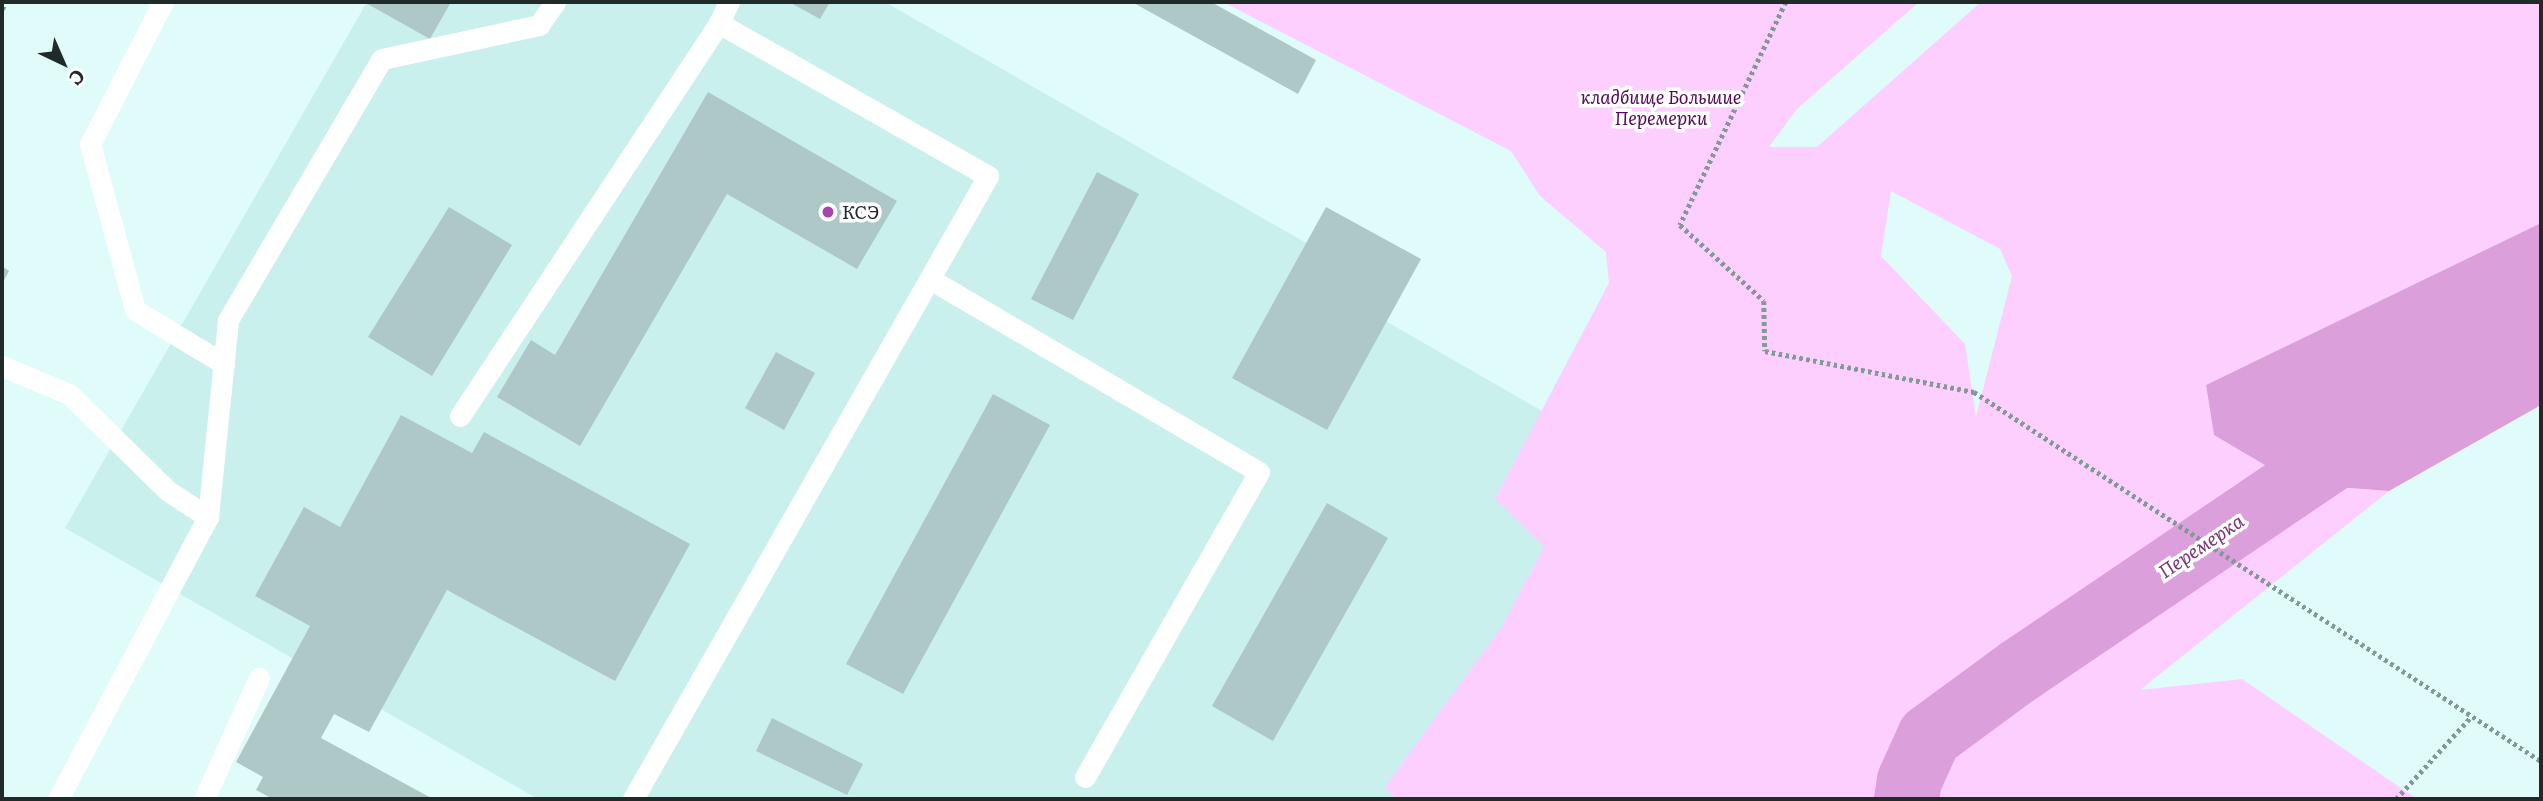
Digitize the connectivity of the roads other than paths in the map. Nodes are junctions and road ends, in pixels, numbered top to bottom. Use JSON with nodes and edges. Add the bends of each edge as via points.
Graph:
{"nodes":[{"id":1,"x":163,"y":2,"type":"edge"},
{"id":2,"x":555,"y":2,"type":"edge"},
{"id":3,"x":729,"y":2,"type":"edge"},
{"id":4,"x":719,"y":23,"type":"junction"},
{"id":5,"x":930,"y":279,"type":"junction"},
{"id":6,"x":224,"y":365,"type":"junction"},
{"id":7,"x":2,"y":366,"type":"edge"},
{"id":8,"x":460,"y":416,"type":"dead end"},
{"id":9,"x":208,"y":517,"type":"junction"},
{"id":10,"x":259,"y":678,"type":"dead end"},
{"id":11,"x":1085,"y":777,"type":"dead end"},
{"id":12,"x":58,"y":799,"type":"edge"},
{"id":13,"x":204,"y":799,"type":"edge"},
{"id":14,"x":633,"y":799,"type":"edge"}],
"edges":[{"from":1,"to":6,"type":"lane","via":[[90,144],[135,310]]},
{"from":2,"to":6,"type":"lane","via":[[539,25],[382,59],[228,320]]},
{"from":3,"to":4,"type":"lane"},
{"from":4,"to":5,"type":"lane","via":[[988,176]]},
{"from":4,"to":8,"type":"lane"},
{"from":5,"to":11,"type":"lane","via":[[1259,472]]},
{"from":5,"to":14,"type":"lane"},
{"from":6,"to":9,"type":"lane"},
{"from":7,"to":9,"type":"lane","via":[[69,394],[168,491]]},
{"from":9,"to":12,"type":"lane"},
{"from":10,"to":13,"type":"lane"}]}
